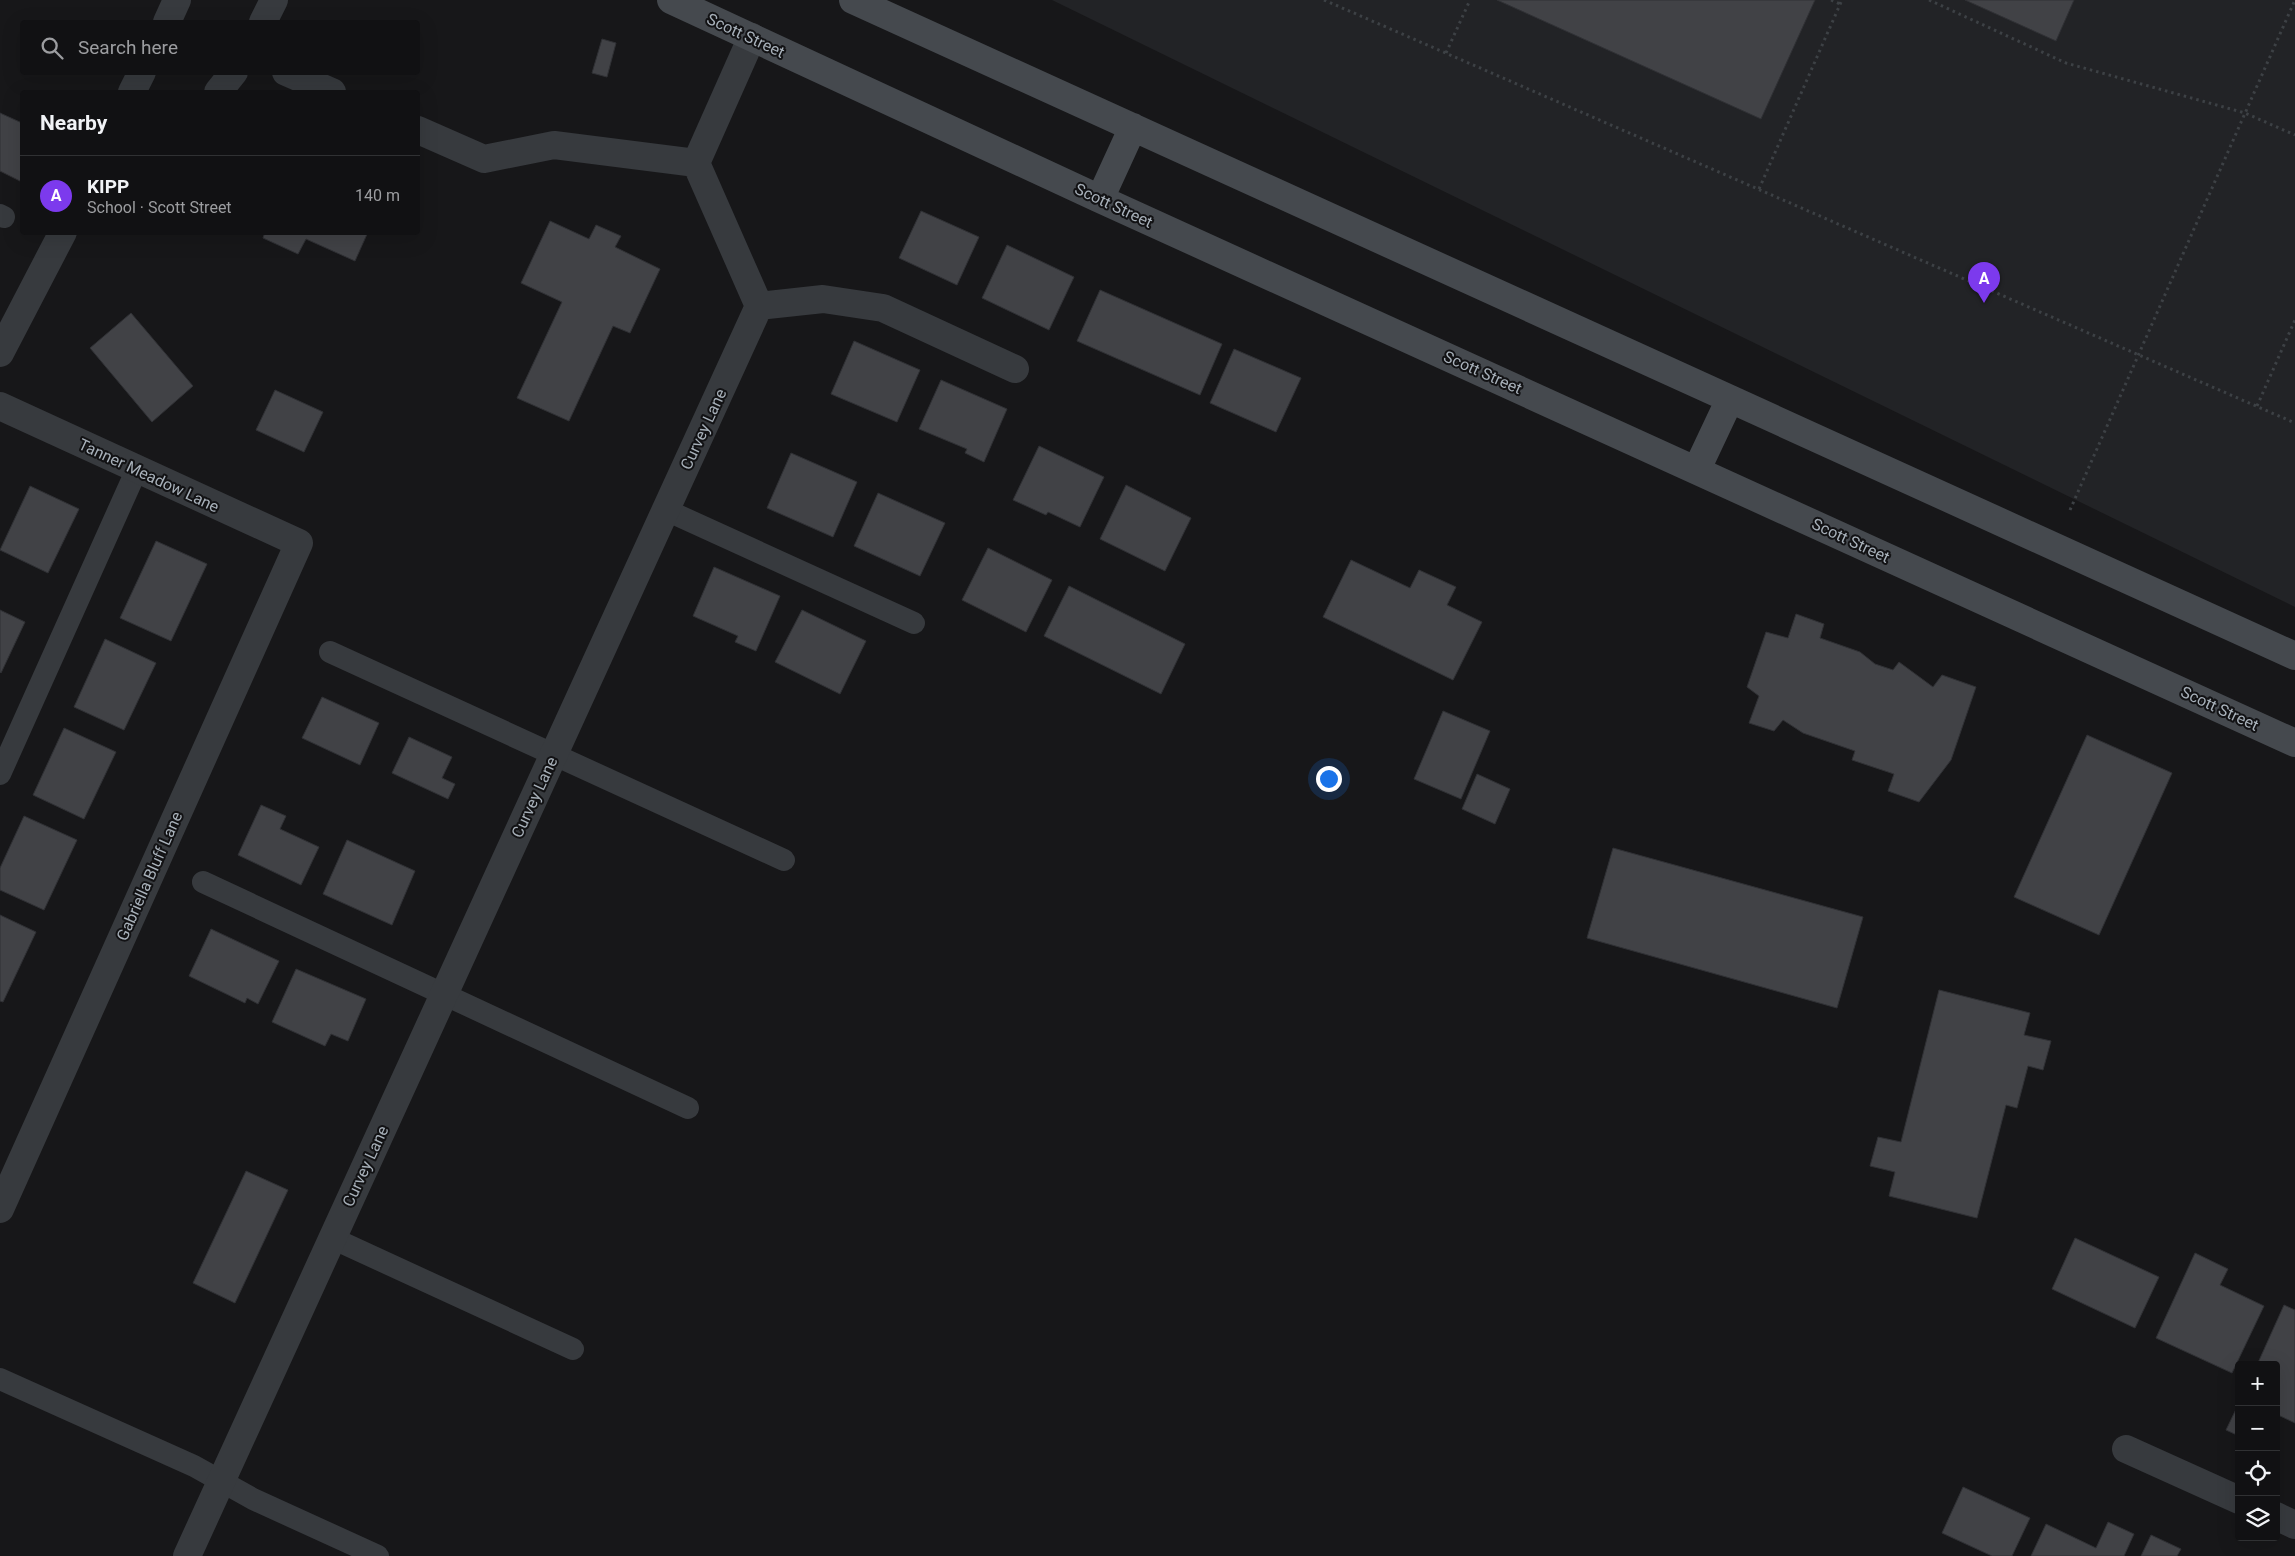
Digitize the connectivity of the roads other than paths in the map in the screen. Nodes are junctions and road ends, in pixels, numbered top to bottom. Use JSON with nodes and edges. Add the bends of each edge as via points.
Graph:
{"nodes":[{"id":1,"x":177,"y":0,"type":"edge"},
{"id":2,"x":274,"y":0,"type":"edge"},
{"id":3,"x":671,"y":0,"type":"edge"},
{"id":4,"x":853,"y":0,"type":"edge"},
{"id":5,"x":168,"y":20,"type":"edge"},
{"id":6,"x":264,"y":20,"type":"edge"},
{"id":7,"x":752,"y":37,"type":"junction"},
{"id":8,"x":140,"y":75,"type":"edge"},
{"id":9,"x":232,"y":75,"type":"edge"},
{"id":10,"x":293,"y":75,"type":"edge"},
{"id":11,"x":133,"y":90,"type":"edge"},
{"id":12,"x":220,"y":90,"type":"edge"},
{"id":13,"x":327,"y":90,"type":"edge"},
{"id":14,"x":1133,"y":127,"type":"junction"},
{"id":15,"x":420,"y":131,"type":"edge"},
{"id":16,"x":696,"y":163,"type":"junction"},
{"id":17,"x":1100,"y":199,"type":"junction"},
{"id":18,"x":62,"y":235,"type":"edge"},
{"id":19,"x":80,"y":235,"type":"edge"},
{"id":20,"x":48,"y":263,"type":"junction"},
{"id":21,"x":759,"y":306,"type":"junction"},
{"id":22,"x":0,"y":353,"type":"edge"},
{"id":23,"x":1015,"y":369,"type":"dead end"},
{"id":24,"x":1730,"y":399,"type":"junction"},
{"id":25,"x":0,"y":406,"type":"edge"},
{"id":26,"x":137,"y":469,"type":"junction"},
{"id":27,"x":1697,"y":469,"type":"junction"},
{"id":28,"x":666,"y":510,"type":"junction"},
{"id":29,"x":299,"y":544,"type":"joint"},
{"id":30,"x":914,"y":623,"type":"dead end"},
{"id":31,"x":330,"y":652,"type":"dead end"},
{"id":32,"x":2295,"y":656,"type":"edge"},
{"id":33,"x":2295,"y":742,"type":"edge"},
{"id":34,"x":553,"y":755,"type":"junction"},
{"id":35,"x":0,"y":774,"type":"edge"},
{"id":36,"x":784,"y":860,"type":"dead end"},
{"id":37,"x":204,"y":882,"type":"dead end"},
{"id":38,"x":444,"y":994,"type":"junction"},
{"id":39,"x":688,"y":1108,"type":"dead end"},
{"id":40,"x":0,"y":1209,"type":"edge"},
{"id":41,"x":332,"y":1238,"type":"junction"},
{"id":42,"x":573,"y":1349,"type":"dead end"},
{"id":43,"x":0,"y":1379,"type":"edge"},
{"id":44,"x":2126,"y":1449,"type":"dead end"},
{"id":45,"x":221,"y":1480,"type":"junction"},
{"id":46,"x":2235,"y":1498,"type":"edge"},
{"id":47,"x":2280,"y":1518,"type":"edge"},
{"id":48,"x":2295,"y":1525,"type":"edge"},
{"id":49,"x":187,"y":1556,"type":"edge"},
{"id":50,"x":378,"y":1556,"type":"edge"}],
"edges":[{"from":1,"to":5,"type":"street"},
{"from":2,"to":6,"type":"street"},
{"from":3,"to":7,"type":"main road","name":"Scott Street"},
{"from":4,"to":14,"type":"main road"},
{"from":7,"to":16,"type":"street"},
{"from":7,"to":17,"type":"main road","name":"Scott Street"},
{"from":8,"to":11,"type":"street"},
{"from":9,"to":12,"type":"street"},
{"from":10,"to":13,"type":"street"},
{"from":14,"to":17,"type":"main road"},
{"from":14,"to":24,"type":"main road"},
{"from":15,"to":16,"type":"street","via":[[484,159],[554,145]]},
{"from":16,"to":21,"type":"street"},
{"from":17,"to":27,"type":"main road","name":"Scott Street"},
{"from":18,"to":20,"type":"street"},
{"from":19,"to":20,"type":"street"},
{"from":20,"to":22,"type":"street"},
{"from":21,"to":23,"type":"street","via":[[823,299],[883,308]]},
{"from":21,"to":28,"type":"street","name":"Curvey Lane"},
{"from":24,"to":27,"type":"main road"},
{"from":24,"to":32,"type":"main road"},
{"from":25,"to":26,"type":"street","name":"Tanner Meadow Lane"},
{"from":26,"to":29,"type":"street","name":"Tanner Meadow Lane"},
{"from":26,"to":35,"type":"lane"},
{"from":27,"to":33,"type":"main road","name":"Scott Street"},
{"from":28,"to":30,"type":"lane"},
{"from":28,"to":34,"type":"street","name":"Curvey Lane"},
{"from":29,"to":40,"type":"street","name":"Gabriella Bluff Lane"},
{"from":31,"to":34,"type":"lane"},
{"from":34,"to":36,"type":"lane"},
{"from":34,"to":38,"type":"street","name":"Curvey Lane"},
{"from":37,"to":38,"type":"lane"},
{"from":38,"to":39,"type":"lane"},
{"from":38,"to":41,"type":"street","name":"Curvey Lane"},
{"from":41,"to":42,"type":"lane"},
{"from":41,"to":45,"type":"street","name":"Curvey Lane"},
{"from":43,"to":45,"type":"lane"},
{"from":44,"to":46,"type":"street"},
{"from":45,"to":49,"type":"street","name":"Curvey Lane"},
{"from":45,"to":50,"type":"lane","via":[[253,1499]]},
{"from":47,"to":48,"type":"street"}]}
